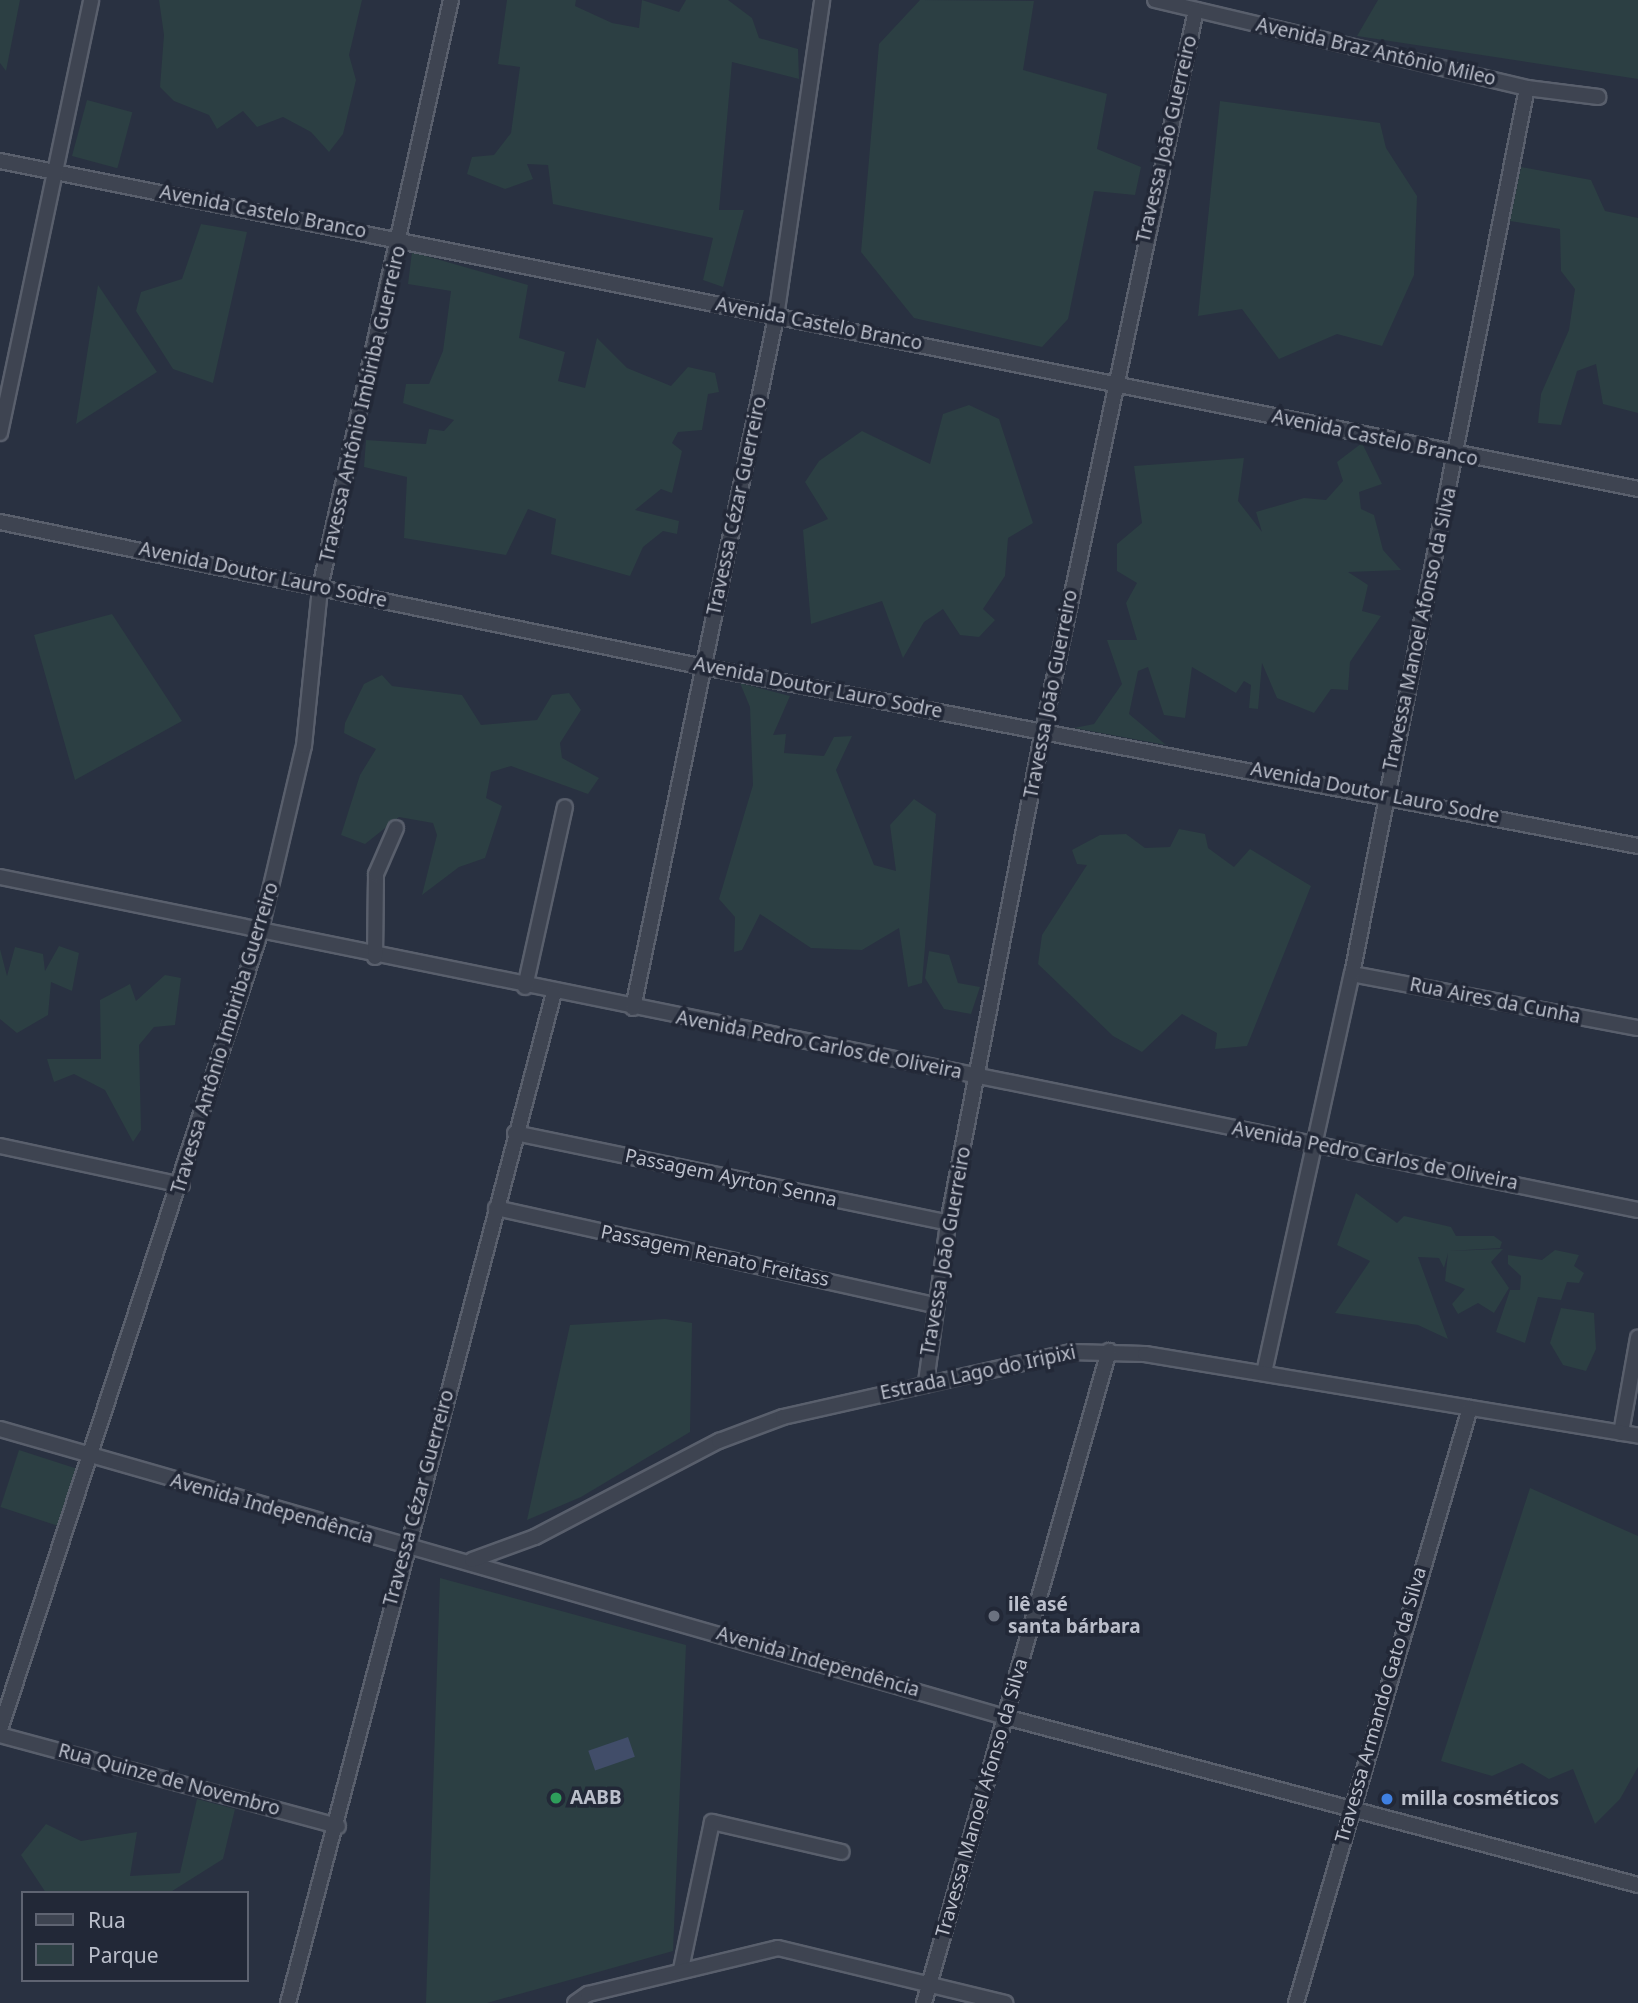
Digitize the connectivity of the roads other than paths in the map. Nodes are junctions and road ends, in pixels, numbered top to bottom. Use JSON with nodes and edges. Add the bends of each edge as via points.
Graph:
{"nodes":[{"id":1,"x":91,"y":0,"type":"edge"},
{"id":2,"x":451,"y":0,"type":"edge"},
{"id":3,"x":822,"y":0,"type":"edge"},
{"id":4,"x":1154,"y":0,"type":"edge"},
{"id":5,"x":1196,"y":10,"type":"junction"},
{"id":6,"x":1527,"y":88,"type":"junction"},
{"id":7,"x":1598,"y":97,"type":"dead end"},
{"id":8,"x":0,"y":161,"type":"edge"},
{"id":9,"x":56,"y":173,"type":"junction"},
{"id":10,"x":401,"y":238,"type":"junction"},
{"id":11,"x":776,"y":317,"type":"junction"},
{"id":12,"x":1113,"y":382,"type":"junction"},
{"id":13,"x":0,"y":433,"type":"edge"},
{"id":14,"x":1456,"y":456,"type":"junction"},
{"id":15,"x":1638,"y":489,"type":"edge"},
{"id":16,"x":0,"y":522,"type":"edge"},
{"id":17,"x":320,"y":588,"type":"junction"},
{"id":18,"x":704,"y":667,"type":"junction"},
{"id":19,"x":1043,"y":731,"type":"junction"},
{"id":20,"x":1386,"y":794,"type":"junction"},
{"id":21,"x":565,"y":807,"type":"dead end"},
{"id":22,"x":396,"y":828,"type":"dead end"},
{"id":23,"x":1638,"y":846,"type":"edge"},
{"id":24,"x":0,"y":877,"type":"edge"},
{"id":25,"x":260,"y":933,"type":"junction"},
{"id":26,"x":375,"y":957,"type":"junction"},
{"id":27,"x":1352,"y":974,"type":"junction"},
{"id":28,"x":525,"y":987,"type":"junction"},
{"id":29,"x":554,"y":993,"type":"junction"},
{"id":30,"x":633,"y":1008,"type":"junction"},
{"id":31,"x":1638,"y":1028,"type":"edge"},
{"id":32,"x":978,"y":1077,"type":"junction"},
{"id":33,"x":515,"y":1133,"type":"junction"},
{"id":34,"x":1317,"y":1144,"type":"junction"},
{"id":35,"x":0,"y":1146,"type":"edge"},
{"id":36,"x":182,"y":1185,"type":"junction"},
{"id":37,"x":496,"y":1208,"type":"junction"},
{"id":38,"x":1638,"y":1210,"type":"edge"},
{"id":39,"x":948,"y":1223,"type":"junction"},
{"id":40,"x":934,"y":1305,"type":"junction"},
{"id":41,"x":1638,"y":1338,"type":"edge"},
{"id":42,"x":1109,"y":1351,"type":"junction"},
{"id":43,"x":1265,"y":1373,"type":"junction"},
{"id":44,"x":926,"y":1382,"type":"junction"},
{"id":45,"x":1470,"y":1408,"type":"junction"},
{"id":46,"x":0,"y":1429,"type":"edge"},
{"id":47,"x":1620,"y":1433,"type":"junction"},
{"id":48,"x":1638,"y":1436,"type":"edge"},
{"id":49,"x":91,"y":1457,"type":"junction"},
{"id":50,"x":405,"y":1547,"type":"junction"},
{"id":51,"x":471,"y":1560,"type":"junction"},
{"id":52,"x":1006,"y":1717,"type":"junction"},
{"id":53,"x":0,"y":1732,"type":"edge"},
{"id":54,"x":1350,"y":1809,"type":"junction"},
{"id":55,"x":338,"y":1826,"type":"junction"},
{"id":56,"x":842,"y":1852,"type":"dead end"},
{"id":57,"x":1638,"y":1885,"type":"edge"},
{"id":58,"x":681,"y":1969,"type":"junction"},
{"id":59,"x":929,"y":1983,"type":"junction"},
{"id":60,"x":288,"y":2003,"type":"edge"},
{"id":61,"x":575,"y":2003,"type":"edge"},
{"id":62,"x":924,"y":2003,"type":"edge"},
{"id":63,"x":1004,"y":2003,"type":"edge"},
{"id":64,"x":1296,"y":2003,"type":"edge"}],
"edges":[{"from":1,"to":9,"type":"street"},
{"from":2,"to":10,"type":"street","name":"Travessa Antônio Imbiriba Guerreiro"},
{"from":3,"to":11,"type":"street","name":"Travessa Cézar Guerreiro"},
{"from":4,"to":5,"type":"street","name":"Avenida Braz Antônio Mileo"},
{"from":5,"to":6,"type":"street","name":"Avenida Braz Antônio Mileo"},
{"from":5,"to":12,"type":"street","name":"Travessa João Guerreiro"},
{"from":6,"to":7,"type":"street","name":"Avenida Braz Antônio Mileo"},
{"from":6,"to":14,"type":"street","name":"Travessa Manoel Afonso da Silva"},
{"from":8,"to":9,"type":"street","name":"Avenida Castelo Branco"},
{"from":9,"to":10,"type":"street","name":"Avenida Castelo Branco"},
{"from":9,"to":13,"type":"street"},
{"from":10,"to":11,"type":"street","name":"Avenida Castelo Branco"},
{"from":10,"to":17,"type":"street","name":"Travessa Antônio Imbiriba Guerreiro"},
{"from":11,"to":12,"type":"street","name":"Avenida Castelo Branco"},
{"from":11,"to":18,"type":"street","name":"Travessa Cézar Guerreiro"},
{"from":12,"to":14,"type":"street","name":"Avenida Castelo Branco"},
{"from":12,"to":19,"type":"street","name":"Travessa João Guerreiro"},
{"from":14,"to":15,"type":"street","name":"Avenida Castelo Branco"},
{"from":14,"to":20,"type":"street","name":"Travessa Manoel Afonso da Silva"},
{"from":16,"to":17,"type":"street","name":"Avenida Doutor Lauro Sodre"},
{"from":17,"to":18,"type":"street","name":"Avenida Doutor Lauro Sodre"},
{"from":17,"to":25,"type":"street","name":"Travessa Antônio Imbiriba Guerreiro","via":[[304,746]]},
{"from":18,"to":19,"type":"street","name":"Avenida Doutor Lauro Sodre"},
{"from":18,"to":30,"type":"street","name":"Travessa Cézar Guerreiro"},
{"from":19,"to":20,"type":"street","name":"Avenida Doutor Lauro Sodre"},
{"from":19,"to":32,"type":"street","name":"Travessa João Guerreiro"},
{"from":20,"to":23,"type":"street","name":"Avenida Doutor Lauro Sodre"},
{"from":20,"to":27,"type":"street","name":"Travessa Manoel Afonso da Silva"},
{"from":21,"to":28,"type":"street"},
{"from":22,"to":26,"type":"street","via":[[376,874]]},
{"from":24,"to":25,"type":"street","name":"Avenida Pedro Carlos de Oliveira"},
{"from":25,"to":26,"type":"street","name":"Avenida Pedro Carlos de Oliveira"},
{"from":25,"to":36,"type":"street","name":"Travessa Antônio Imbiriba Guerreiro"},
{"from":26,"to":28,"type":"street","name":"Avenida Pedro Carlos de Oliveira"},
{"from":27,"to":31,"type":"street","name":"Rua Aires da Cunha"},
{"from":27,"to":34,"type":"street","name":"Travessa Manoel Afonso da Silva"},
{"from":28,"to":29,"type":"street","name":"Avenida Pedro Carlos de Oliveira"},
{"from":29,"to":30,"type":"street","name":"Avenida Pedro Carlos de Oliveira"},
{"from":29,"to":33,"type":"street","name":"Travessa Cézar Guerreiro"},
{"from":30,"to":32,"type":"street","name":"Avenida Pedro Carlos de Oliveira"},
{"from":32,"to":34,"type":"street","name":"Avenida Pedro Carlos de Oliveira"},
{"from":32,"to":39,"type":"street","name":"Travessa João Guerreiro"},
{"from":33,"to":37,"type":"street","name":"Travessa Cézar Guerreiro"},
{"from":33,"to":39,"type":"street","name":"Passagem Ayrton Senna"},
{"from":34,"to":38,"type":"street","name":"Avenida Pedro Carlos de Oliveira"},
{"from":34,"to":43,"type":"street","name":"Travessa Manoel Afonso da Silva"},
{"from":35,"to":36,"type":"street"},
{"from":36,"to":49,"type":"street","name":"Travessa Antônio Imbiriba Guerreiro"},
{"from":37,"to":40,"type":"street","name":"Passagem Renato Freitass"},
{"from":37,"to":50,"type":"street","name":"Travessa Cézar Guerreiro"},
{"from":39,"to":40,"type":"street","name":"Travessa João Guerreiro"},
{"from":40,"to":44,"type":"street","name":"Travessa João Guerreiro"},
{"from":41,"to":47,"type":"street"},
{"from":42,"to":43,"type":"street","name":"Estrada Lago do Iripixi"},
{"from":42,"to":44,"type":"street","name":"Estrada Lago do Iripixi","via":[[1072,1352]]},
{"from":42,"to":52,"type":"street","name":"Travessa Manoel Afonso da Silva"},
{"from":43,"to":45,"type":"street","name":"Estrada Lago do Iripixi"},
{"from":44,"to":51,"type":"street","name":"Estrada Lago do Iripixi","via":[[783,1418],[719,1441],[535,1537]]},
{"from":45,"to":47,"type":"street","name":"Estrada Lago do Iripixi"},
{"from":45,"to":54,"type":"street","name":"Travessa Armando Gato da Silva"},
{"from":46,"to":49,"type":"street","name":"Avenida Independência"},
{"from":47,"to":48,"type":"street","name":"Estrada Lago do Iripixi"},
{"from":49,"to":50,"type":"street","name":"Avenida Independência"},
{"from":49,"to":53,"type":"street","name":"Travessa Antônio Imbiriba Guerreiro"},
{"from":50,"to":51,"type":"street","name":"Avenida Independência"},
{"from":50,"to":55,"type":"street","name":"Travessa Cézar Guerreiro"},
{"from":51,"to":52,"type":"street","name":"Avenida Independência"},
{"from":52,"to":54,"type":"street","name":"Avenida Independência"},
{"from":52,"to":59,"type":"street","name":"Travessa Manoel Afonso da Silva"},
{"from":53,"to":55,"type":"street","name":"Rua Quinze de Novembro"},
{"from":54,"to":57,"type":"street","name":"Avenida Independência"},
{"from":54,"to":64,"type":"street","name":"Travessa Armando Gato da Silva"},
{"from":55,"to":60,"type":"street","name":"Travessa Cézar Guerreiro"},
{"from":56,"to":58,"type":"street","via":[[712,1822]]},
{"from":58,"to":59,"type":"street","via":[[778,1948]]},
{"from":58,"to":61,"type":"street"},
{"from":59,"to":62,"type":"street","name":"Travessa Manoel Afonso da Silva"},
{"from":59,"to":63,"type":"street"}]}
